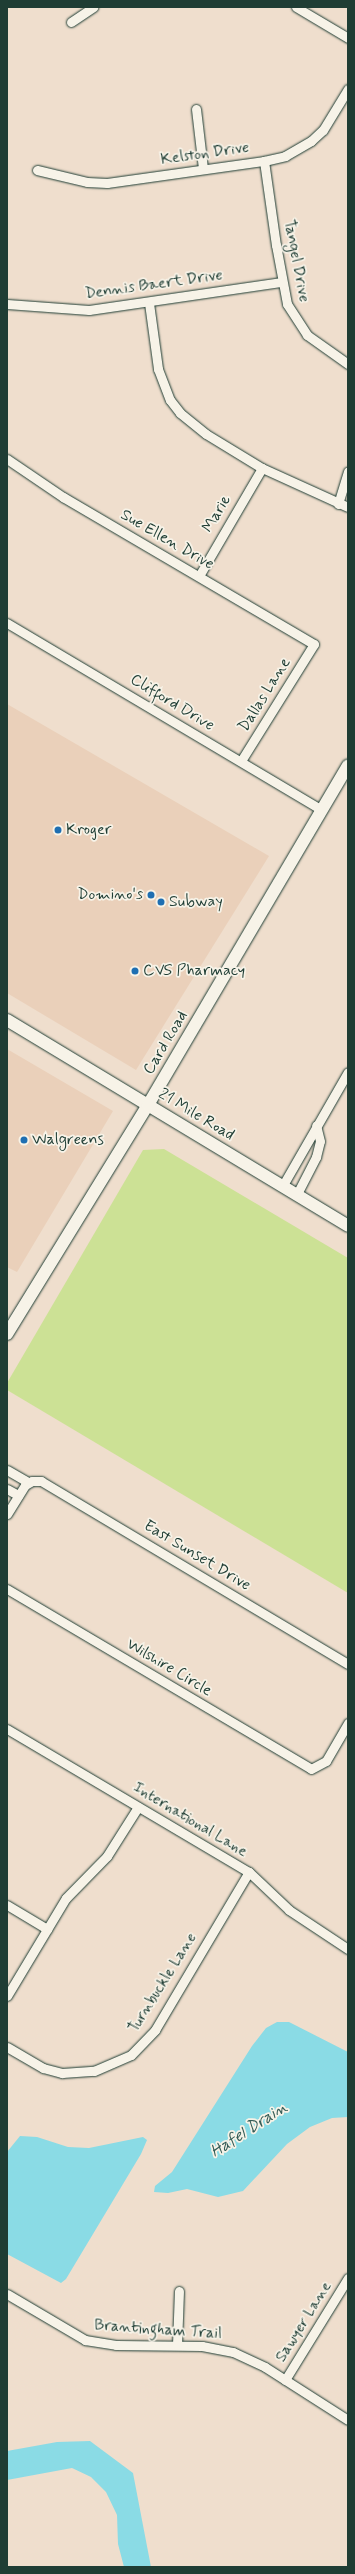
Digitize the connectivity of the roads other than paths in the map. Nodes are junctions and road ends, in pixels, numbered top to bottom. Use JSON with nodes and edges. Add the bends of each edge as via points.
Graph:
{"nodes":[{"id":1,"x":93,"y":7,"type":"edge"},
{"id":2,"x":296,"y":7,"type":"edge"},
{"id":3,"x":71,"y":22,"type":"dead end"},
{"id":4,"x":348,"y":38,"type":"edge"},
{"id":5,"x":348,"y":89,"type":"edge"},
{"id":6,"x":196,"y":109,"type":"dead end"},
{"id":7,"x":264,"y":161,"type":"junction"},
{"id":8,"x":203,"y":169,"type":"junction"},
{"id":9,"x":37,"y":170,"type":"dead end"},
{"id":10,"x":282,"y":282,"type":"junction"},
{"id":11,"x":149,"y":303,"type":"junction"},
{"id":12,"x":7,"y":304,"type":"edge"},
{"id":13,"x":348,"y":364,"type":"edge"},
{"id":14,"x":7,"y":459,"type":"edge"},
{"id":15,"x":262,"y":468,"type":"junction"},
{"id":16,"x":348,"y":472,"type":"edge"},
{"id":17,"x":338,"y":504,"type":"junction"},
{"id":18,"x":348,"y":508,"type":"edge"},
{"id":19,"x":198,"y":576,"type":"junction"},
{"id":20,"x":7,"y":623,"type":"edge"},
{"id":21,"x":314,"y":644,"type":"joint"},
{"id":22,"x":241,"y":761,"type":"junction"},
{"id":23,"x":348,"y":766,"type":"edge"},
{"id":24,"x":322,"y":810,"type":"junction"},
{"id":25,"x":7,"y":1020,"type":"edge"},
{"id":26,"x":348,"y":1072,"type":"edge"},
{"id":27,"x":148,"y":1104,"type":"junction"},
{"id":28,"x":316,"y":1125,"type":"junction"},
{"id":29,"x":282,"y":1185,"type":"junction"},
{"id":30,"x":297,"y":1194,"type":"junction"},
{"id":31,"x":348,"y":1226,"type":"edge"},
{"id":32,"x":7,"y":1334,"type":"edge"},
{"id":33,"x":7,"y":1470,"type":"edge"},
{"id":34,"x":28,"y":1482,"type":"junction"},
{"id":35,"x":7,"y":1489,"type":"edge"},
{"id":36,"x":18,"y":1495,"type":"junction"},
{"id":37,"x":7,"y":1514,"type":"edge"},
{"id":38,"x":7,"y":1589,"type":"edge"},
{"id":39,"x":348,"y":1664,"type":"edge"},
{"id":40,"x":348,"y":1724,"type":"edge"},
{"id":41,"x":7,"y":1729,"type":"edge"},
{"id":42,"x":138,"y":1807,"type":"junction"},
{"id":43,"x":249,"y":1872,"type":"junction"},
{"id":44,"x":7,"y":1905,"type":"edge"},
{"id":45,"x":47,"y":1929,"type":"junction"},
{"id":46,"x":348,"y":1948,"type":"edge"},
{"id":47,"x":7,"y":1996,"type":"edge"},
{"id":48,"x":7,"y":2047,"type":"edge"},
{"id":49,"x":348,"y":2278,"type":"edge"},
{"id":50,"x":179,"y":2291,"type":"dead end"},
{"id":51,"x":7,"y":2294,"type":"edge"},
{"id":52,"x":177,"y":2345,"type":"junction"},
{"id":53,"x":285,"y":2380,"type":"junction"},
{"id":54,"x":348,"y":2420,"type":"edge"}],
"edges":[{"from":1,"to":3,"type":"street"},
{"from":2,"to":4,"type":"street"},
{"from":5,"to":7,"type":"street","name":"Kelston Drive","via":[[323,130],[311,141],[285,156]]},
{"from":6,"to":8,"type":"street"},
{"from":7,"to":8,"type":"street","name":"Kelston Drive"},
{"from":7,"to":10,"type":"street","name":"Tangel Drive"},
{"from":8,"to":9,"type":"street","name":"Kelston Drive","via":[[107,183],[87,182]]},
{"from":10,"to":11,"type":"street","name":"Dennis Baert Drive"},
{"from":10,"to":13,"type":"street","name":"Tangel Drive","via":[[293,317],[307,335]]},
{"from":11,"to":12,"type":"street","name":"Dennis Baert Drive","via":[[89,310]]},
{"from":11,"to":15,"type":"street","via":[[158,369],[170,400],[180,413],[206,434]]},
{"from":14,"to":19,"type":"street","name":"Sue Ellen Drive","via":[[63,497]]},
{"from":15,"to":17,"type":"street"},
{"from":15,"to":19,"type":"street","name":"Marie"},
{"from":16,"to":17,"type":"street"},
{"from":17,"to":18,"type":"street"},
{"from":19,"to":21,"type":"street","name":"Sue Ellen Drive"},
{"from":20,"to":22,"type":"street","name":"Clifford Drive"},
{"from":21,"to":22,"type":"street","name":"Dallas Lane"},
{"from":22,"to":24,"type":"street","name":"Clifford Drive"},
{"from":23,"to":24,"type":"street","name":"Card Road"},
{"from":24,"to":27,"type":"street","name":"Card Road"},
{"from":25,"to":27,"type":"street","name":"21 Mile Road"},
{"from":26,"to":28,"type":"street"},
{"from":27,"to":29,"type":"street","name":"21 Mile Road"},
{"from":27,"to":32,"type":"street","name":"Card Road"},
{"from":28,"to":29,"type":"street"},
{"from":28,"to":30,"type":"street","via":[[320,1141],[316,1157]]},
{"from":29,"to":30,"type":"street","name":"21 Mile Road"},
{"from":30,"to":31,"type":"street","name":"21 Mile Road"},
{"from":33,"to":34,"type":"street","name":"East Sunset Drive"},
{"from":34,"to":36,"type":"street"},
{"from":34,"to":39,"type":"street","name":"East Sunset Drive","via":[[45,1483]]},
{"from":35,"to":36,"type":"street"},
{"from":36,"to":37,"type":"street"},
{"from":38,"to":40,"type":"street","name":"Wilshire Circle","via":[[311,1769],[326,1761]]},
{"from":41,"to":42,"type":"street","name":"International Lane"},
{"from":42,"to":43,"type":"street","name":"International Lane"},
{"from":42,"to":45,"type":"street","via":[[108,1856],[66,1898]]},
{"from":43,"to":46,"type":"street","name":"International Lane","via":[[289,1910]]},
{"from":43,"to":48,"type":"street","name":"Turnbuckle Lane","via":[[155,2030],[131,2055],[94,2070],[62,2073],[43,2068]]},
{"from":44,"to":45,"type":"street"},
{"from":45,"to":47,"type":"street"},
{"from":49,"to":53,"type":"street","name":"Sawyer Lane"},
{"from":50,"to":52,"type":"street"},
{"from":51,"to":52,"type":"street","name":"Brantingham Trail","via":[[85,2340],[116,2345]]},
{"from":52,"to":53,"type":"street","name":"Brantingham Trail","via":[[202,2346],[233,2352]]},
{"from":53,"to":54,"type":"street","name":"Brantingham Trail"}]}
